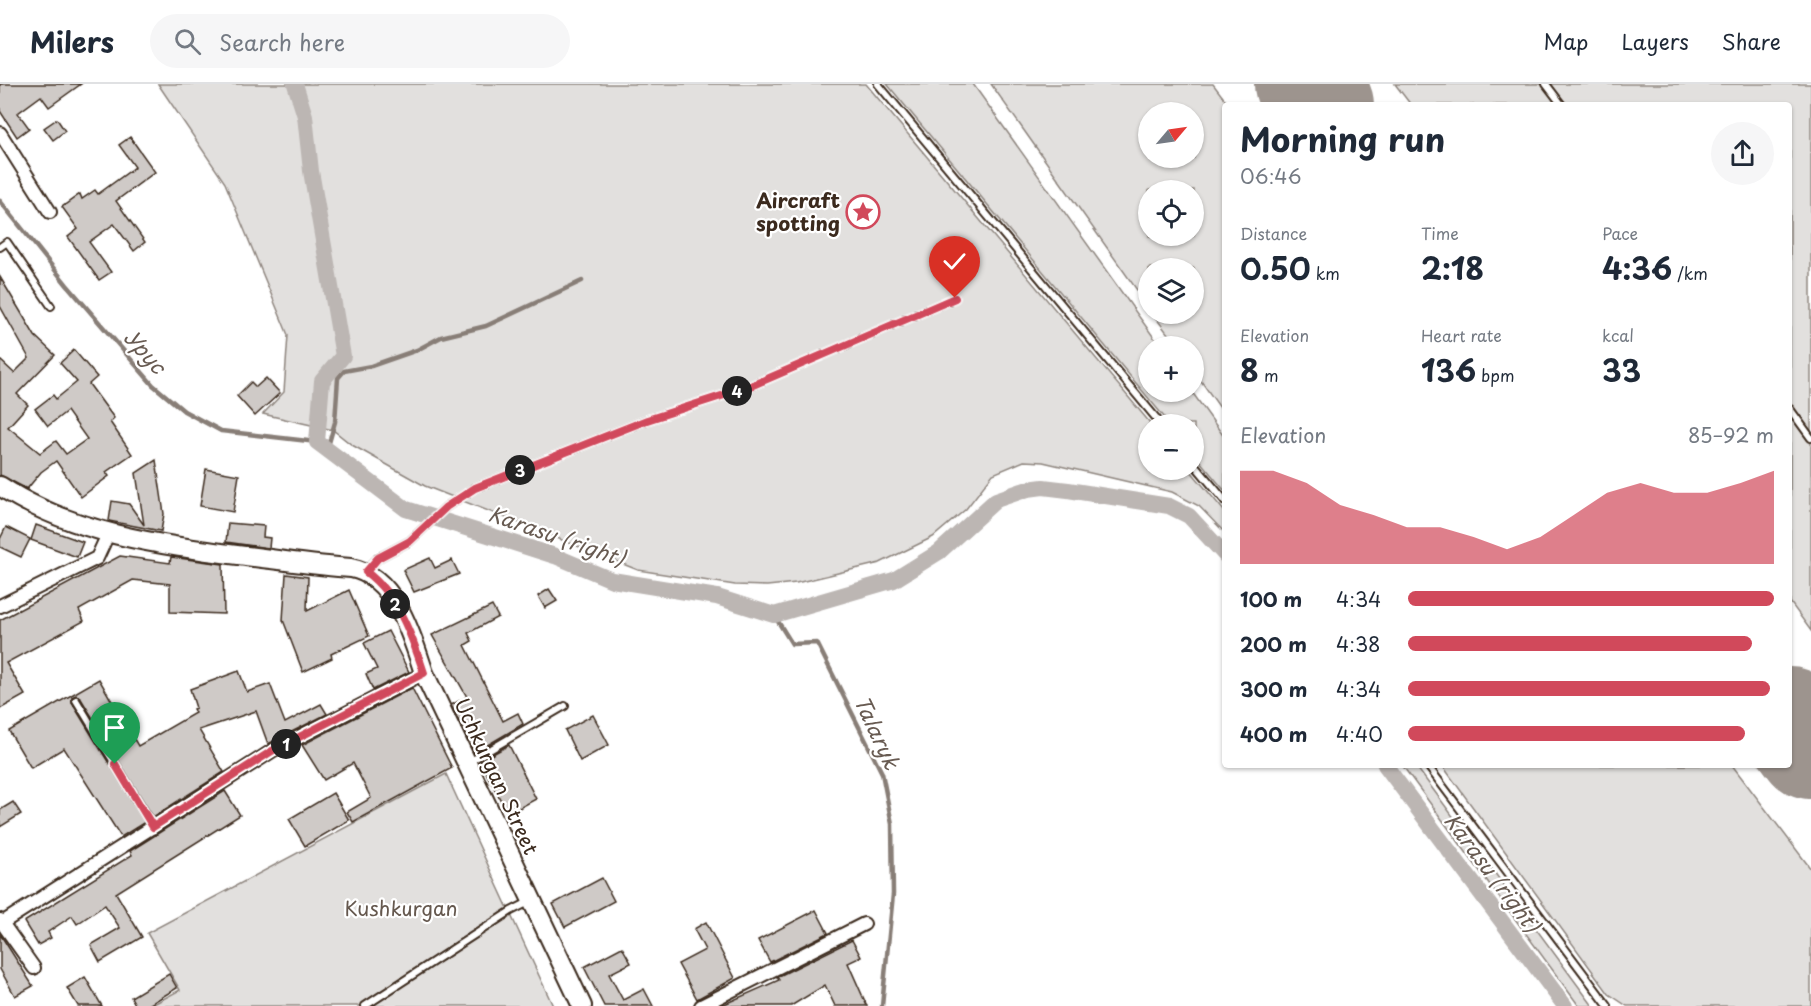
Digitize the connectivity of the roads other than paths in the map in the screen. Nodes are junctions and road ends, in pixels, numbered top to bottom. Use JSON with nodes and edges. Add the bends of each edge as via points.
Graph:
{"nodes":[{"id":1,"x":878,"y":84,"type":"edge"},
{"id":2,"x":1546,"y":84,"type":"edge"},
{"id":3,"x":1560,"y":102,"type":"edge"},
{"id":4,"x":0,"y":133,"type":"edge"},
{"id":5,"x":50,"y":212,"type":"dead end"},
{"id":6,"x":0,"y":247,"type":"edge"},
{"id":7,"x":955,"y":298,"type":"dead end"},
{"id":8,"x":51,"y":306,"type":"dead end"},
{"id":9,"x":1792,"y":412,"type":"edge"},
{"id":10,"x":1153,"y":414,"type":"edge"},
{"id":11,"x":1811,"y":438,"type":"edge"},
{"id":12,"x":1204,"y":476,"type":"edge"},
{"id":13,"x":0,"y":486,"type":"edge"},
{"id":14,"x":1222,"y":497,"type":"edge"},
{"id":15,"x":109,"y":532,"type":"junction"},
{"id":16,"x":366,"y":572,"type":"junction"},
{"id":17,"x":0,"y":606,"type":"edge"},
{"id":18,"x":424,"y":673,"type":"junction"},
{"id":19,"x":76,"y":700,"type":"dead end"},
{"id":20,"x":565,"y":706,"type":"dead end"},
{"id":21,"x":466,"y":764,"type":"junction"},
{"id":22,"x":1429,"y":768,"type":"edge"},
{"id":23,"x":153,"y":827,"type":"junction"},
{"id":24,"x":531,"y":901,"type":"junction"},
{"id":25,"x":1,"y":921,"type":"edge"},
{"id":26,"x":864,"y":924,"type":"dead end"},
{"id":27,"x":34,"y":968,"type":"dead end"},
{"id":28,"x":365,"y":1006,"type":"edge"},
{"id":29,"x":582,"y":1006,"type":"edge"},
{"id":30,"x":701,"y":1006,"type":"edge"},
{"id":31,"x":1608,"y":1006,"type":"edge"}],
"edges":[{"from":1,"to":10,"type":"lane"},
{"from":2,"to":3,"type":"lane"},
{"from":4,"to":5,"type":"street"},
{"from":6,"to":8,"type":"lane","via":[[7,242]]},
{"from":7,"to":16,"type":"lane","via":[[746,388],[647,420],[475,488],[446,507],[410,541],[378,558]]},
{"from":9,"to":11,"type":"lane"},
{"from":12,"to":14,"type":"lane"},
{"from":13,"to":15,"type":"street","via":[[59,518]]},
{"from":15,"to":16,"type":"street","via":[[186,548]]},
{"from":15,"to":17,"type":"street","via":[[97,558]]},
{"from":16,"to":18,"type":"street","name":"Uchkurgan Street","via":[[381,584],[403,618]]},
{"from":18,"to":21,"type":"street","name":"Uchkurgan Street"},
{"from":18,"to":23,"type":"street","via":[[272,751]]},
{"from":19,"to":23,"type":"lane"},
{"from":20,"to":21,"type":"lane"},
{"from":21,"to":24,"type":"street","name":"Uchkurgan Street"},
{"from":22,"to":31,"type":"lane"},
{"from":23,"to":25,"type":"street"},
{"from":24,"to":28,"type":"lane"},
{"from":24,"to":29,"type":"street","name":"Uchkurgan Street"},
{"from":25,"to":27,"type":"street"},
{"from":26,"to":30,"type":"street"}]}
